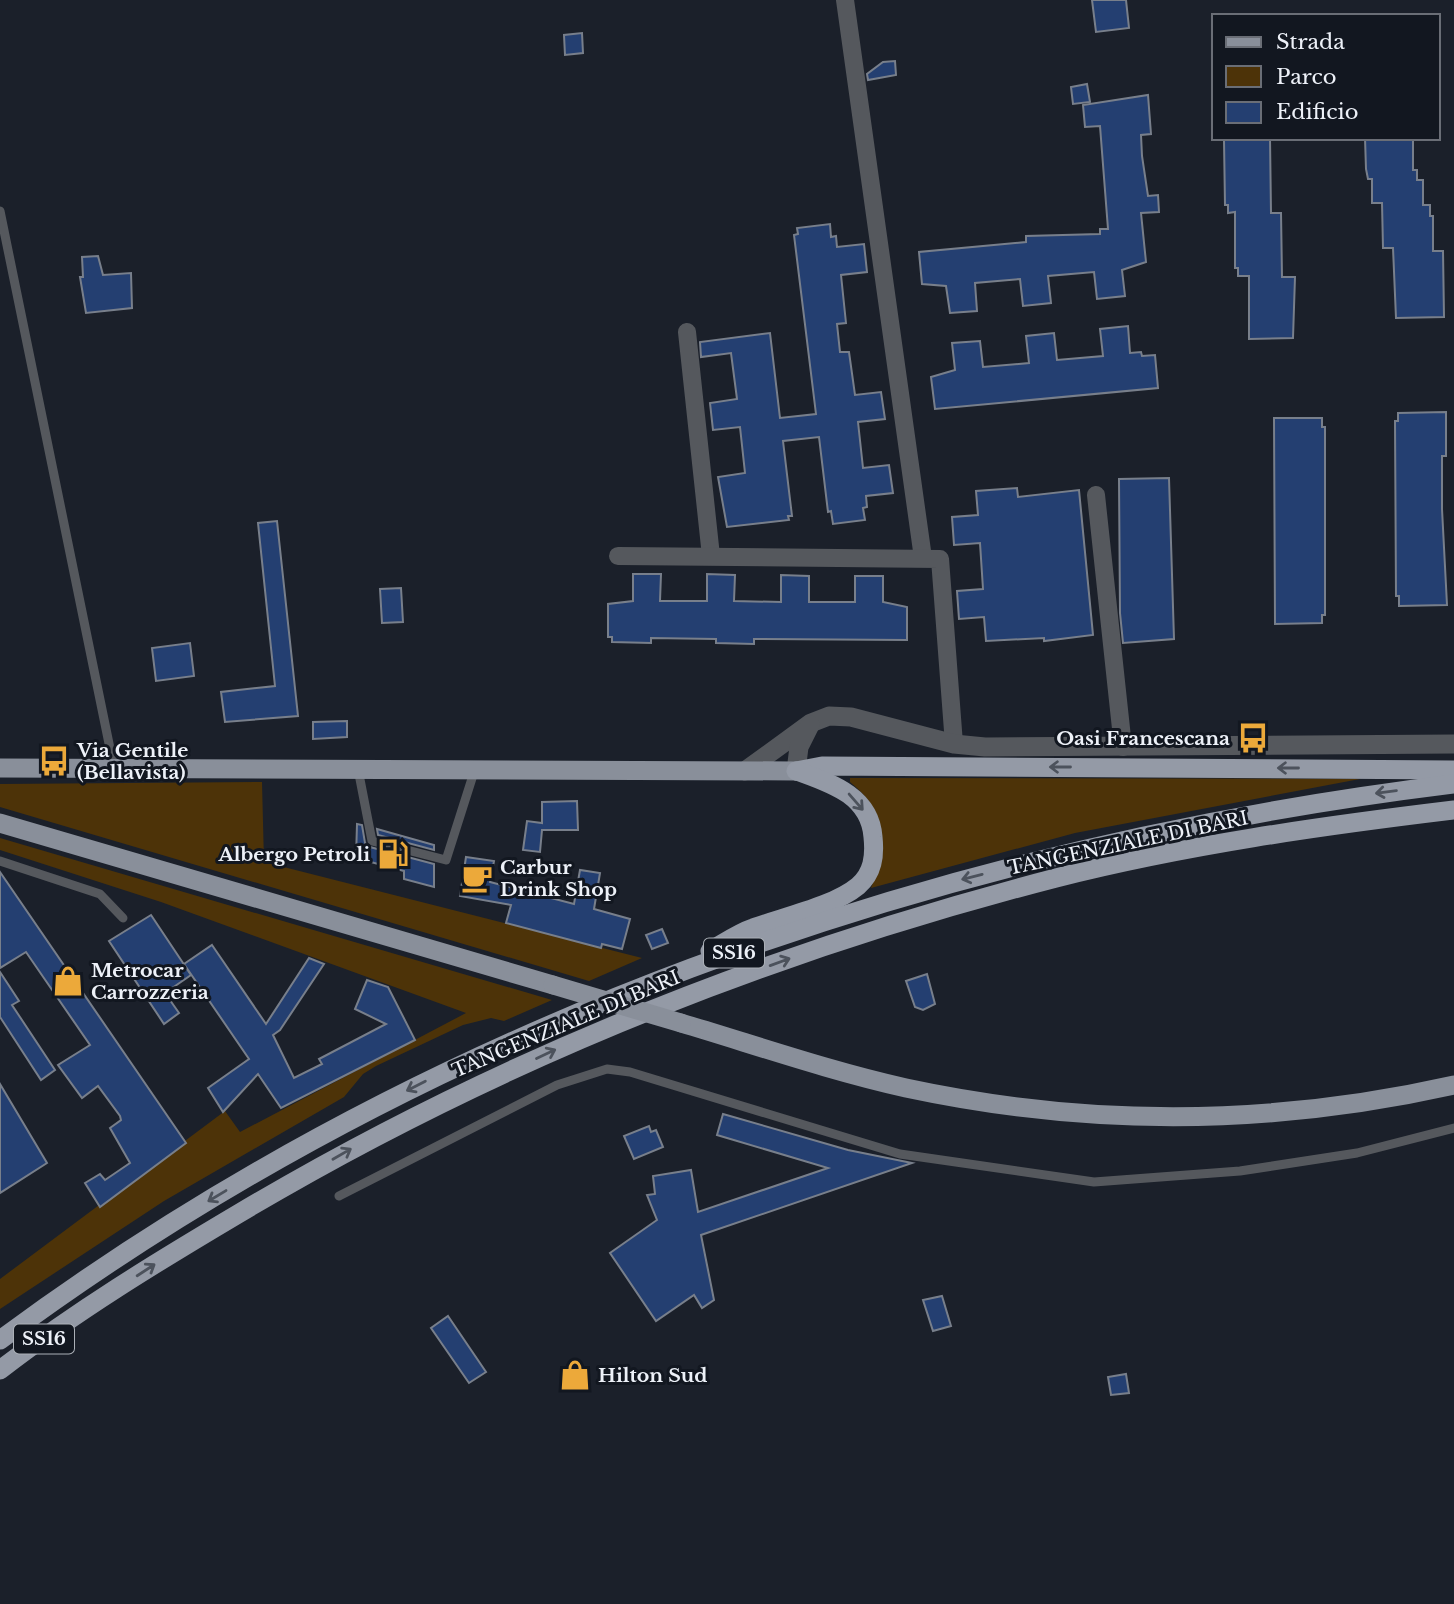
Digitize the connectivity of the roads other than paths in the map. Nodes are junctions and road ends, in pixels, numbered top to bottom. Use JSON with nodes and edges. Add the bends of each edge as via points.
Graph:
{"nodes":[{"id":1,"x":845,"y":0,"type":"edge"},
{"id":2,"x":0,"y":211,"type":"edge"},
{"id":3,"x":687,"y":332,"type":"dead end"},
{"id":4,"x":1096,"y":495,"type":"dead end"},
{"id":5,"x":618,"y":556,"type":"dead end"},
{"id":6,"x":711,"y":556,"type":"junction"},
{"id":7,"x":923,"y":558,"type":"junction"},
{"id":8,"x":811,"y":723,"type":"junction"},
{"id":9,"x":954,"y":744,"type":"junction"},
{"id":10,"x":1454,"y":744,"type":"edge"},
{"id":11,"x":1123,"y":747,"type":"junction"},
{"id":12,"x":0,"y":768,"type":"edge"},
{"id":13,"x":114,"y":768,"type":"junction"},
{"id":14,"x":358,"y":769,"type":"junction"},
{"id":15,"x":475,"y":769,"type":"junction"},
{"id":16,"x":1454,"y":770,"type":"edge"},
{"id":17,"x":745,"y":771,"type":"junction"},
{"id":18,"x":796,"y":771,"type":"junction"},
{"id":19,"x":1454,"y":784,"type":"edge"},
{"id":20,"x":1454,"y":810,"type":"edge"},
{"id":21,"x":0,"y":823,"type":"edge"},
{"id":22,"x":0,"y":861,"type":"edge"},
{"id":23,"x":123,"y":918,"type":"dead end"},
{"id":24,"x":661,"y":979,"type":"junction"},
{"id":25,"x":1454,"y":1085,"type":"edge"},
{"id":26,"x":1454,"y":1128,"type":"edge"},
{"id":27,"x":339,"y":1196,"type":"dead end"},
{"id":28,"x":0,"y":1340,"type":"edge"},
{"id":29,"x":0,"y":1370,"type":"edge"}],
"edges":[{"from":1,"to":7,"type":"street"},
{"from":2,"to":13,"type":"lane"},
{"from":3,"to":6,"type":"street"},
{"from":4,"to":11,"type":"street"},
{"from":5,"to":6,"type":"street"},
{"from":6,"to":7,"type":"street"},
{"from":7,"to":9,"type":"street","via":[[940,559]]},
{"from":8,"to":9,"type":"street","via":[[829,716],[852,717]]},
{"from":8,"to":17,"type":"street"},
{"from":8,"to":18,"type":"street","via":[[799,747]]},
{"from":9,"to":11,"type":"street"},
{"from":10,"to":11,"type":"street"},
{"from":12,"to":13,"type":"main road"},
{"from":13,"to":14,"type":"main road"},
{"from":14,"to":15,"type":"main road"},
{"from":14,"to":15,"type":"lane","via":[[372,841],[446,860]]},
{"from":15,"to":17,"type":"main road"},
{"from":16,"to":18,"type":"highway","one_way":true,"via":[[821,766]]},
{"from":17,"to":18,"type":"main road"},
{"from":18,"to":24,"type":"highway","one_way":true,"via":[[844,789],[861,806],[873,831],[870,870],[858,886],[842,896],[749,929]]},
{"from":19,"to":24,"type":"highway","name":"TANGENZIALE DI BARI","number":"SS16","one_way":true,"via":[[1184,825],[1049,858],[914,892]]},
{"from":29,"to":20,"type":"highway","name":"TANGENZIALE DI BARI","number":"SS16","one_way":true,"via":[[180,1248],[364,1142],[546,1054],[669,1003],[808,951],[1058,878],[1346,823]]},
{"from":21,"to":25,"type":"main road","bridge":true,"via":[[904,1087],[1083,1115],[1181,1118],[1295,1112]]},
{"from":22,"to":23,"type":"lane","via":[[100,894]]},
{"from":24,"to":28,"type":"highway","name":"TANGENZIALE DI BARI","number":"SS16","one_way":true,"via":[[560,1018],[350,1120],[160,1230]]},
{"from":26,"to":27,"type":"lane","via":[[1357,1153],[1253,1169],[1094,1182],[900,1154],[630,1072],[607,1069],[557,1085]]}]}
